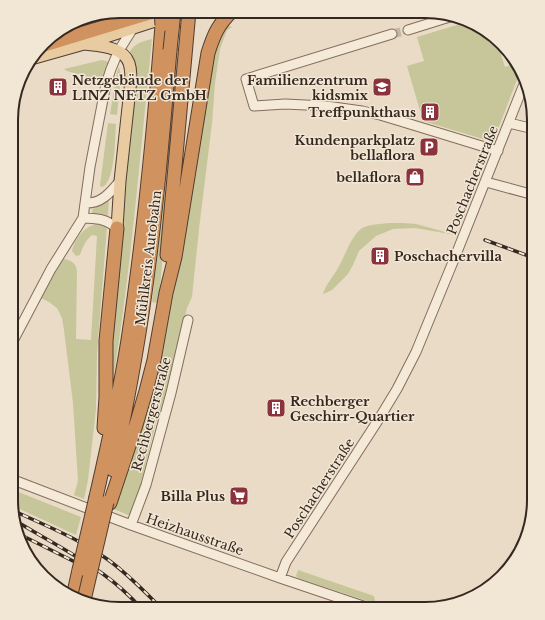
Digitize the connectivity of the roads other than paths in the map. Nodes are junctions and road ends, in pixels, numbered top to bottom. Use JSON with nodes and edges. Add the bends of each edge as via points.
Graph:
{"nodes":[{"id":1,"x":133,"y":18,"type":"edge"},
{"id":2,"x":162,"y":18,"type":"edge"},
{"id":3,"x":164,"y":18,"type":"edge"},
{"id":4,"x":179,"y":18,"type":"edge"},
{"id":5,"x":183,"y":18,"type":"edge"},
{"id":6,"x":225,"y":18,"type":"edge"},
{"id":7,"x":442,"y":20,"type":"edge"},
{"id":8,"x":134,"y":28,"type":"junction"},
{"id":9,"x":408,"y":30,"type":"tunnel mouth"},
{"id":10,"x":392,"y":34,"type":"tunnel mouth"},
{"id":11,"x":54,"y":42,"type":"edge"},
{"id":12,"x":84,"y":44,"type":"junction"},
{"id":13,"x":165,"y":51,"type":"junction"},
{"id":14,"x":118,"y":52,"type":"junction"},
{"id":15,"x":40,"y":56,"type":"edge"},
{"id":16,"x":522,"y":88,"type":"edge"},
{"id":17,"x":509,"y":123,"type":"junction"},
{"id":18,"x":527,"y":127,"type":"edge"},
{"id":19,"x":498,"y":151,"type":"junction"},
{"id":20,"x":120,"y":181,"type":"junction"},
{"id":21,"x":486,"y":182,"type":"junction"},
{"id":22,"x":527,"y":193,"type":"edge"},
{"id":23,"x":84,"y":203,"type":"junction"},
{"id":24,"x":83,"y":218,"type":"junction"},
{"id":25,"x":117,"y":228,"type":"junction"},
{"id":26,"x":166,"y":293,"type":"junction"},
{"id":27,"x":188,"y":320,"type":"dead end"},
{"id":28,"x":18,"y":331,"type":"edge"},
{"id":29,"x":18,"y":482,"type":"edge"},
{"id":30,"x":103,"y":497,"type":"junction"},
{"id":31,"x":131,"y":525,"type":"junction"},
{"id":32,"x":280,"y":578,"type":"junction"},
{"id":33,"x":74,"y":590,"type":"edge"},
{"id":34,"x":85,"y":596,"type":"edge"},
{"id":35,"x":351,"y":602,"type":"edge"}],
"edges":[{"from":1,"to":11,"type":"highway"},
{"from":2,"to":13,"type":"highway","name":"Mühlkreis Autobahn","bridge":true},
{"from":3,"to":8,"type":"main road"},
{"from":4,"to":13,"type":"highway","name":"Mühlkreis Autobahn","bridge":true},
{"from":5,"to":26,"type":"highway","via":[[186,44]]},
{"from":6,"to":26,"type":"highway","via":[[215,32],[210,46],[175,257]]},
{"from":7,"to":9,"type":"street"},
{"from":8,"to":12,"type":"main road"},
{"from":8,"to":14,"type":"street"},
{"from":10,"to":19,"type":"street","via":[[246,79],[254,106],[285,104],[362,111]]},
{"from":12,"to":14,"type":"main road","via":[[106,47]]},
{"from":12,"to":15,"type":"main road"},
{"from":13,"to":30,"type":"highway","name":"Mühlkreis Autobahn","via":[[142,318],[123,423]]},
{"from":14,"to":20,"type":"main road","via":[[126,58],[131,77]]},
{"from":14,"to":23,"type":"street","via":[[106,84]]},
{"from":16,"to":17,"type":"street","name":"Poschacherstraße"},
{"from":17,"to":18,"type":"street"},
{"from":17,"to":19,"type":"street","name":"Poschacherstraße"},
{"from":19,"to":21,"type":"street","name":"Poschacherstraße"},
{"from":20,"to":23,"type":"street","via":[[100,200]]},
{"from":20,"to":25,"type":"main road"},
{"from":21,"to":22,"type":"street"},
{"from":21,"to":32,"type":"street","name":"Poschacherstraße","via":[[411,362],[377,422],[286,562]]},
{"from":23,"to":24,"type":"street"},
{"from":24,"to":25,"type":"street","via":[[105,220]]},
{"from":24,"to":28,"type":"street","via":[[50,269]]},
{"from":25,"to":30,"type":"highway","via":[[106,341],[106,413],[101,452]]},
{"from":26,"to":30,"type":"highway","via":[[146,391]]},
{"from":27,"to":31,"type":"street","name":"Rechbergerstraße","via":[[146,485]]},
{"from":29,"to":31,"type":"street","name":"Heizhausstraße"},
{"from":30,"to":33,"type":"highway","bridge":true},
{"from":30,"to":34,"type":"highway","bridge":true,"via":[[102,522]]},
{"from":31,"to":32,"type":"street","name":"Heizhausstraße"},
{"from":32,"to":35,"type":"street","name":"Heizhausstraße"}]}
